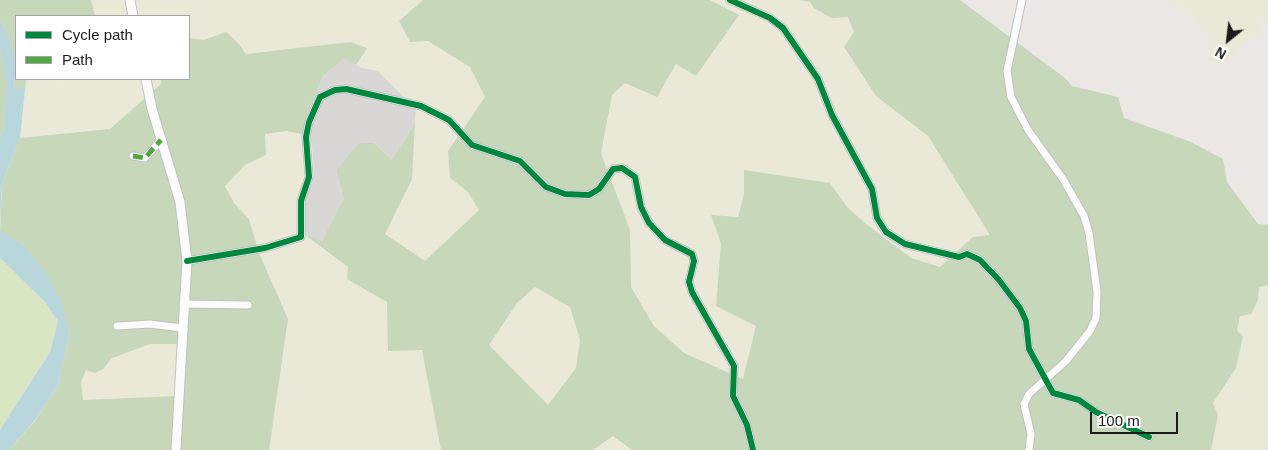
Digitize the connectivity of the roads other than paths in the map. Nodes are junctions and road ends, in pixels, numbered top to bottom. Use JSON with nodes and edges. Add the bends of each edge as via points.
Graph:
{"nodes":[{"id":1,"x":130,"y":0,"type":"edge"},
{"id":2,"x":730,"y":0,"type":"edge"},
{"id":3,"x":1022,"y":0,"type":"edge"},
{"id":4,"x":134,"y":15,"type":"edge"},
{"id":5,"x":146,"y":80,"type":"edge"},
{"id":6,"x":161,"y":140,"type":"junction"},
{"id":7,"x":133,"y":156,"type":"dead end"},
{"id":8,"x":187,"y":261,"type":"junction"},
{"id":9,"x":183,"y":304,"type":"junction"},
{"id":10,"x":248,"y":305,"type":"dead end"},
{"id":11,"x":117,"y":326,"type":"dead end"},
{"id":12,"x":182,"y":328,"type":"junction"},
{"id":13,"x":1046,"y":378,"type":"junction"},
{"id":14,"x":1149,"y":437,"type":"dead end"},
{"id":15,"x":176,"y":450,"type":"edge"},
{"id":16,"x":753,"y":450,"type":"edge"},
{"id":17,"x":1029,"y":450,"type":"edge"}],
"edges":[{"from":1,"to":4,"type":"street"},
{"from":2,"to":13,"type":"street","via":[[770,18],[783,28],[818,79],[832,115],[872,190],[878,218],[886,232],[906,244],[959,257],[967,254],[980,260],[1020,308],[1026,321],[1029,350]]},
{"from":3,"to":13,"type":"street","via":[[1007,71],[1011,97],[1028,130],[1063,179],[1084,216],[1097,292],[1096,318],[1090,331],[1066,361]]},
{"from":5,"to":6,"type":"street"},
{"from":6,"to":7,"type":"street","via":[[146,158]]},
{"from":6,"to":8,"type":"street","via":[[180,202]]},
{"from":8,"to":9,"type":"street"},
{"from":8,"to":16,"type":"street","via":[[265,248],[301,238],[301,201],[309,178],[306,137],[309,122],[320,97],[335,90],[346,89],[421,106],[449,120],[472,146],[520,161],[546,186],[565,194],[590,195],[599,189],[613,169],[622,168],[635,177],[649,223],[665,240],[692,254],[694,261],[689,282],[695,300],[734,366],[733,396],[747,426]]},
{"from":9,"to":10,"type":"street"},
{"from":9,"to":12,"type":"street"},
{"from":11,"to":12,"type":"street","via":[[150,324]]},
{"from":12,"to":15,"type":"street"},
{"from":13,"to":14,"type":"street","via":[[1053,393],[1078,400]]},
{"from":13,"to":17,"type":"street","via":[[1029,394],[1024,404],[1030,434]]}]}
